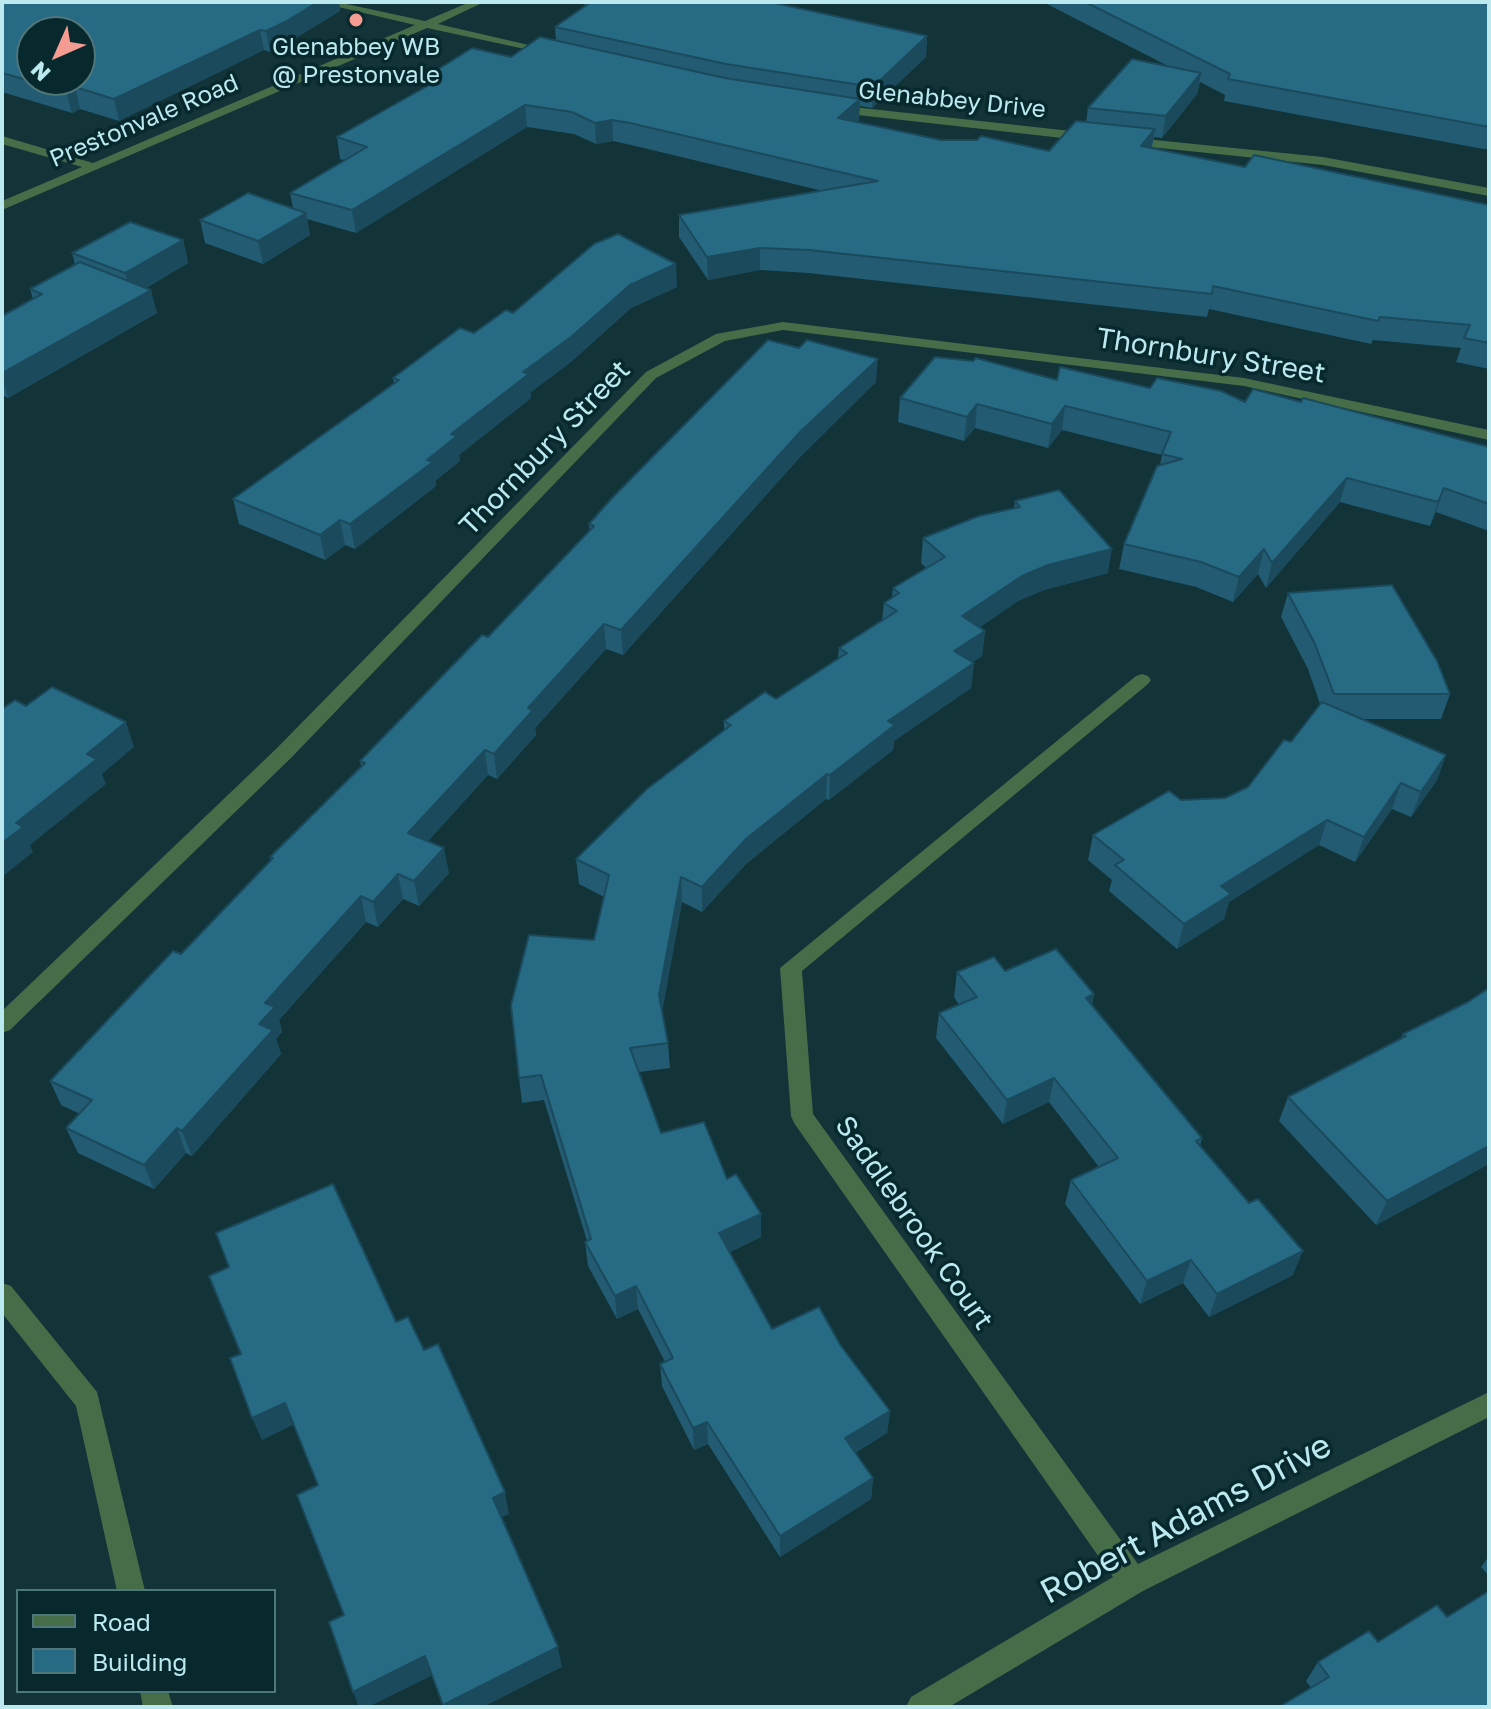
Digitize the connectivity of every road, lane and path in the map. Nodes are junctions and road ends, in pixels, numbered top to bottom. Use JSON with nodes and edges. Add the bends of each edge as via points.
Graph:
{"nodes":[{"id":1,"x":322,"y":2,"type":"edge"},
{"id":2,"x":479,"y":2,"type":"edge"},
{"id":3,"x":430,"y":23,"type":"junction"},
{"id":4,"x":575,"y":57,"type":"edge"},
{"id":5,"x":814,"y":106,"type":"edge"},
{"id":6,"x":2,"y":140,"type":"edge"},
{"id":7,"x":91,"y":166,"type":"junction"},
{"id":8,"x":1489,"y":192,"type":"edge"},
{"id":9,"x":2,"y":206,"type":"edge"},
{"id":10,"x":1489,"y":435,"type":"edge"},
{"id":11,"x":1142,"y":680,"type":"dead end"},
{"id":12,"x":2,"y":1024,"type":"edge"},
{"id":13,"x":2,"y":1294,"type":"edge"},
{"id":14,"x":1489,"y":1404,"type":"edge"},
{"id":15,"x":1133,"y":1581,"type":"junction"},
{"id":16,"x":131,"y":1589,"type":"edge"},
{"id":17,"x":921,"y":1707,"type":"edge"}],
"edges":[{"from":1,"to":3,"type":"street"},
{"from":2,"to":3,"type":"street","name":"Prestonvale Road"},
{"from":3,"to":4,"type":"street"},
{"from":3,"to":7,"type":"street","name":"Prestonvale Road"},
{"from":5,"to":8,"type":"street","name":"Glenabbey Drive","via":[[1323,161]]},
{"from":6,"to":7,"type":"street"},
{"from":7,"to":9,"type":"street","name":"Prestonvale Road"},
{"from":10,"to":12,"type":"street","name":"Thornbury Street","via":[[1244,382],[783,326],[721,337],[651,375],[284,753]]},
{"from":11,"to":15,"type":"street","name":"Saddlebrook Court","via":[[791,968],[802,1116]]},
{"from":13,"to":16,"type":"street","via":[[88,1401]]},
{"from":14,"to":15,"type":"street","name":"Robert Adams Drive"},
{"from":15,"to":17,"type":"street","name":"Robert Adams Drive"}]}
